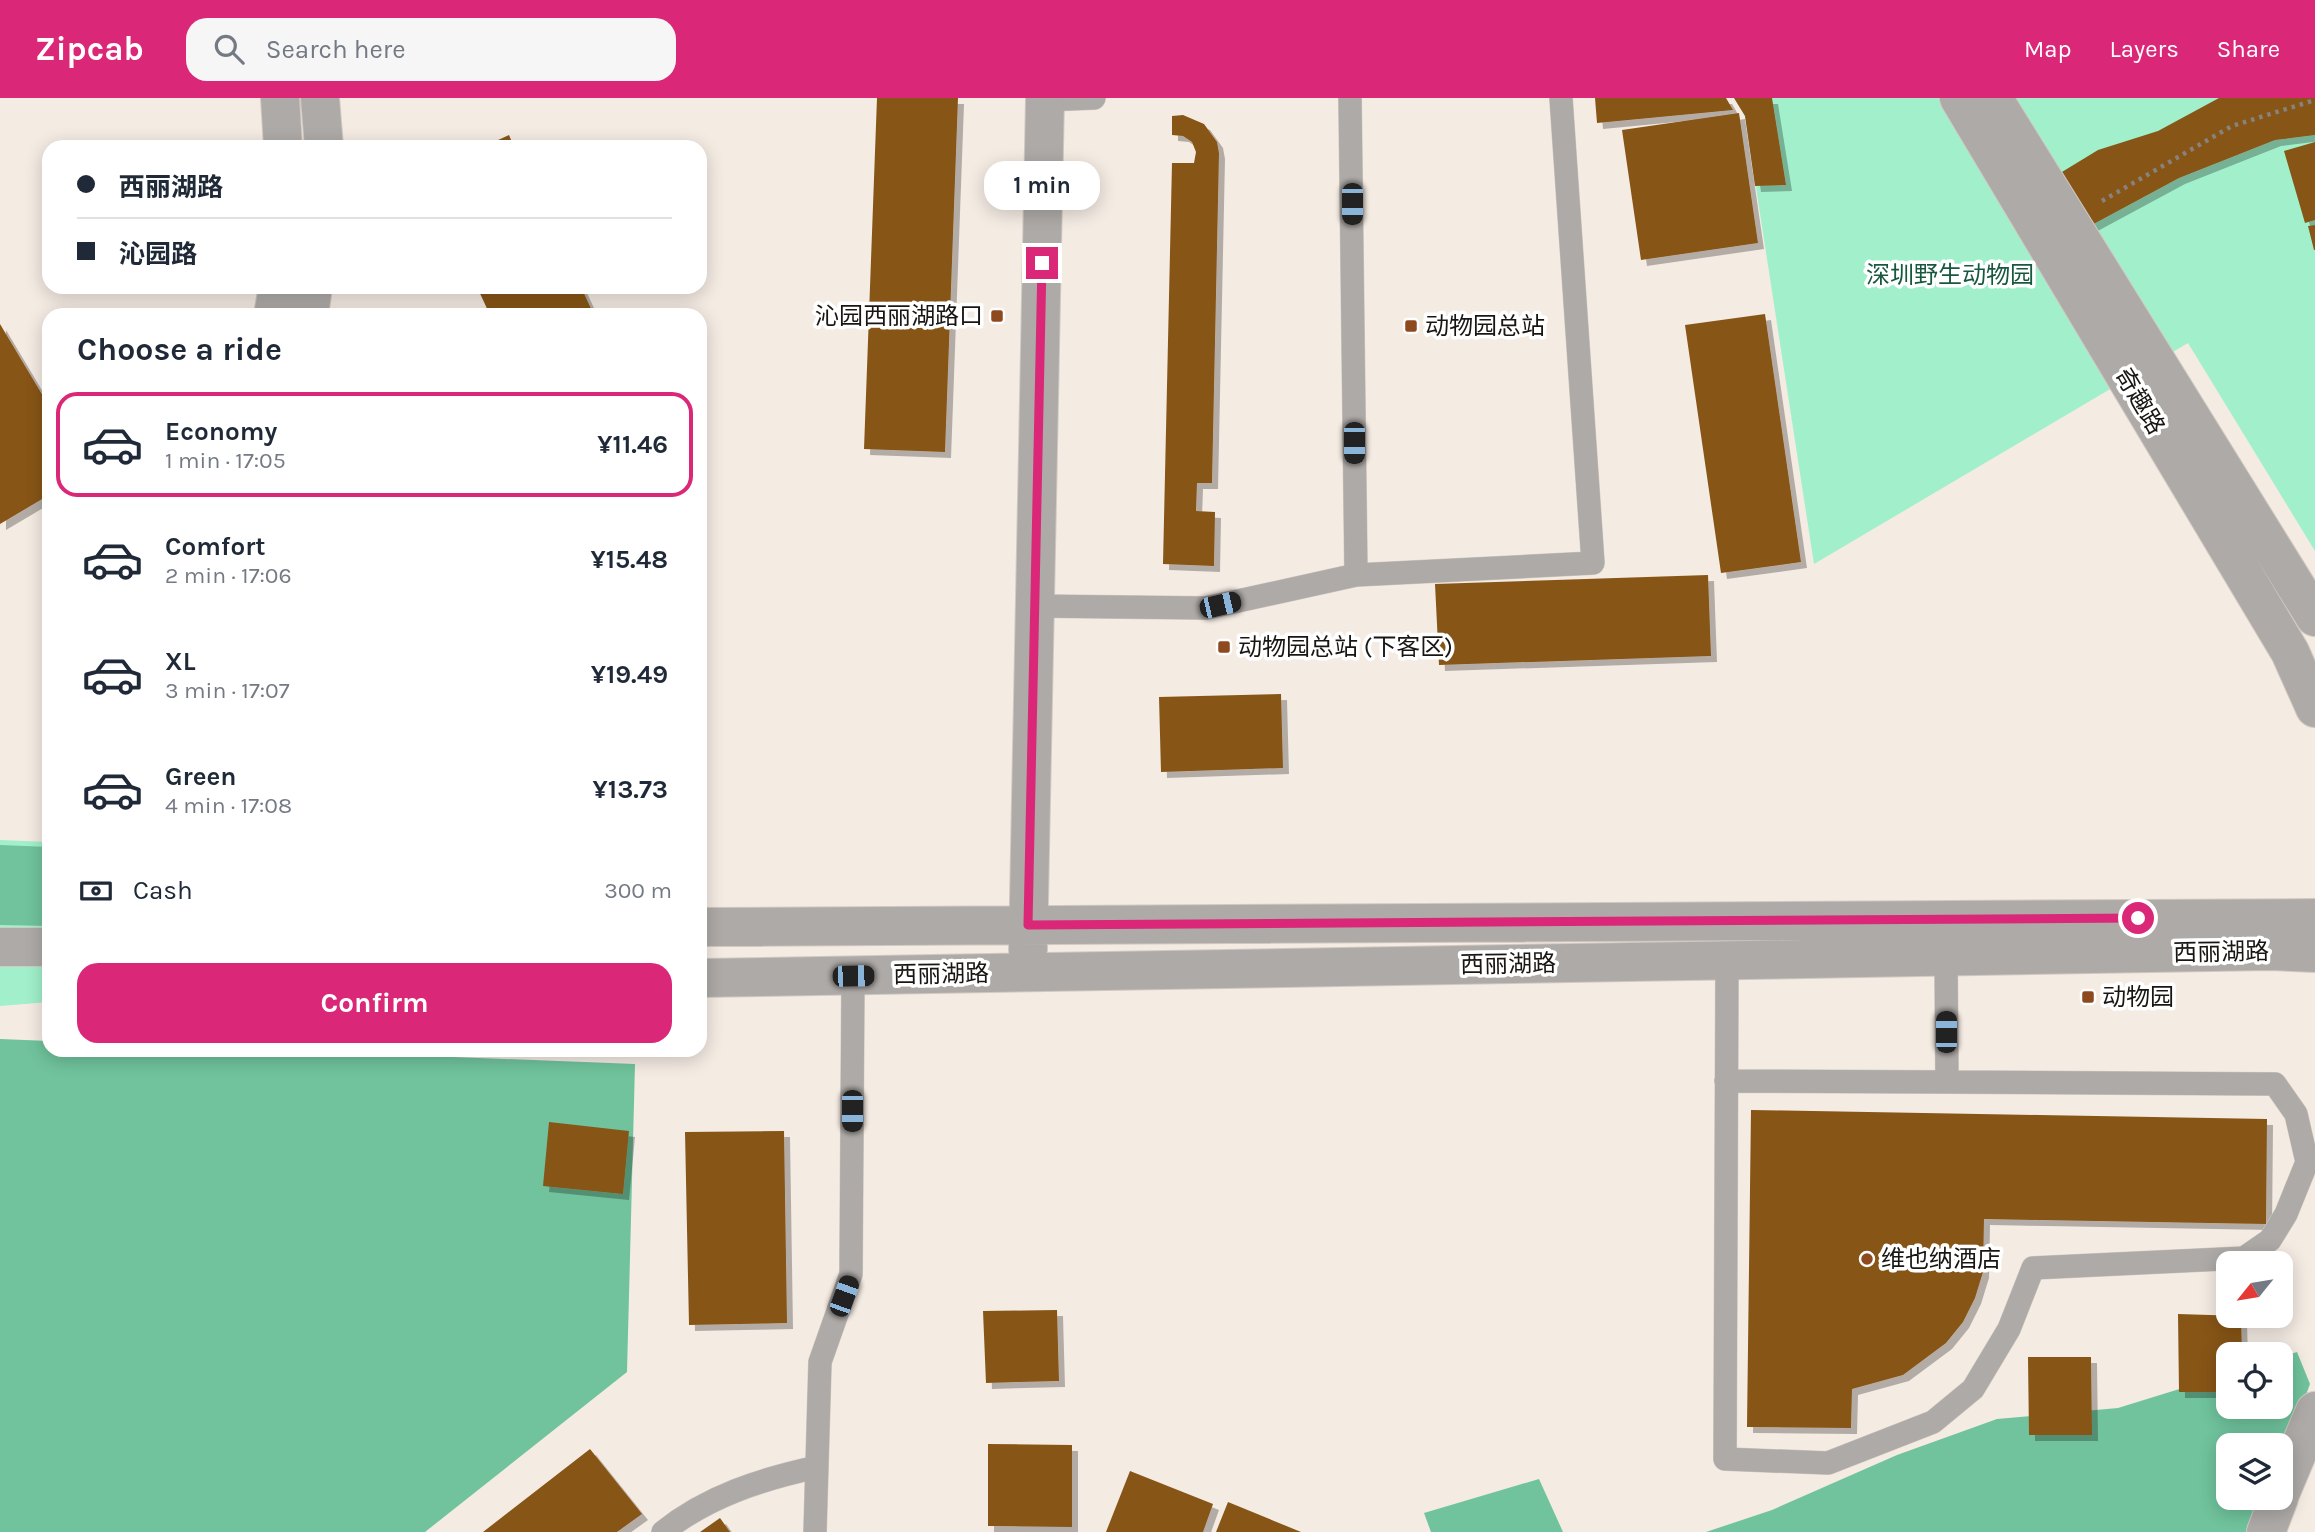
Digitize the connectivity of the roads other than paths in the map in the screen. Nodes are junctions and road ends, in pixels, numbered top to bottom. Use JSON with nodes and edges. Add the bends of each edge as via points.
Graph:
{"nodes":[{"id":1,"x":280,"y":98,"type":"edge"},
{"id":2,"x":320,"y":98,"type":"edge"},
{"id":3,"x":1094,"y":98,"type":"edge"},
{"id":4,"x":1350,"y":98,"type":"edge"},
{"id":5,"x":1561,"y":98,"type":"edge"},
{"id":6,"x":1959,"y":98,"type":"edge"},
{"id":7,"x":1993,"y":98,"type":"edge"},
{"id":8,"x":1045,"y":99,"type":"edge"},
{"id":9,"x":283,"y":140,"type":"edge"},
{"id":10,"x":323,"y":140,"type":"edge"},
{"id":11,"x":1356,"y":575,"type":"junction"},
{"id":12,"x":1035,"y":606,"type":"junction"},
{"id":13,"x":2315,"y":617,"type":"edge"},
{"id":14,"x":2315,"y":708,"type":"edge"},
{"id":15,"x":2315,"y":918,"type":"edge"},
{"id":16,"x":1028,"y":925,"type":"junction"},
{"id":17,"x":707,"y":927,"type":"edge"},
{"id":18,"x":0,"y":947,"type":"edge"},
{"id":19,"x":42,"y":947,"type":"edge"},
{"id":20,"x":2315,"y":953,"type":"edge"},
{"id":21,"x":1946,"y":957,"type":"junction"},
{"id":22,"x":1727,"y":960,"type":"junction"},
{"id":23,"x":1028,"y":973,"type":"junction"},
{"id":24,"x":853,"y":976,"type":"junction"},
{"id":25,"x":707,"y":978,"type":"edge"},
{"id":26,"x":1726,"y":1082,"type":"junction"},
{"id":27,"x":1947,"y":1082,"type":"junction"},
{"id":28,"x":2315,"y":1411,"type":"edge"},
{"id":29,"x":2293,"y":1464,"type":"edge"},
{"id":30,"x":817,"y":1467,"type":"junction"},
{"id":31,"x":2275,"y":1510,"type":"edge"},
{"id":32,"x":663,"y":1532,"type":"edge"},
{"id":33,"x":815,"y":1532,"type":"edge"},
{"id":34,"x":2266,"y":1532,"type":"edge"}],
"edges":[{"from":1,"to":9,"type":"street"},
{"from":2,"to":10,"type":"street"},
{"from":3,"to":8,"type":"lane"},
{"from":4,"to":11,"type":"lane"},
{"from":5,"to":11,"type":"lane","via":[[1593,563]]},
{"from":6,"to":14,"type":"street","name":"奇趣路","via":[[2290,652]]},
{"from":7,"to":13,"type":"street","name":"奇趣路"},
{"from":8,"to":12,"type":"street"},
{"from":11,"to":12,"type":"lane","via":[[1206,608]]},
{"from":12,"to":16,"type":"street"},
{"from":15,"to":16,"type":"street","name":"西丽湖路"},
{"from":16,"to":17,"type":"street","name":"西丽湖路"},
{"from":16,"to":23,"type":"street"},
{"from":18,"to":19,"type":"street"},
{"from":20,"to":21,"type":"street","name":"西丽湖路"},
{"from":21,"to":22,"type":"street","name":"西丽湖路"},
{"from":21,"to":27,"type":"lane"},
{"from":22,"to":23,"type":"street","name":"西丽湖路"},
{"from":22,"to":26,"type":"lane"},
{"from":23,"to":24,"type":"street","name":"西丽湖路"},
{"from":24,"to":25,"type":"street","name":"西丽湖路"},
{"from":24,"to":30,"type":"lane","via":[[851,1274],[820,1362]]},
{"from":26,"to":27,"type":"lane"},
{"from":26,"to":27,"type":"lane","via":[[1725,1459],[1828,1463],[1933,1422],[1973,1389],[2010,1329],[2033,1268],[2244,1258],[2270,1240],[2307,1162],[2296,1114],[2274,1084]]},
{"from":28,"to":29,"type":"street"},
{"from":30,"to":32,"type":"lane","via":[[741,1488]]},
{"from":30,"to":33,"type":"lane"},
{"from":31,"to":34,"type":"street"}]}
